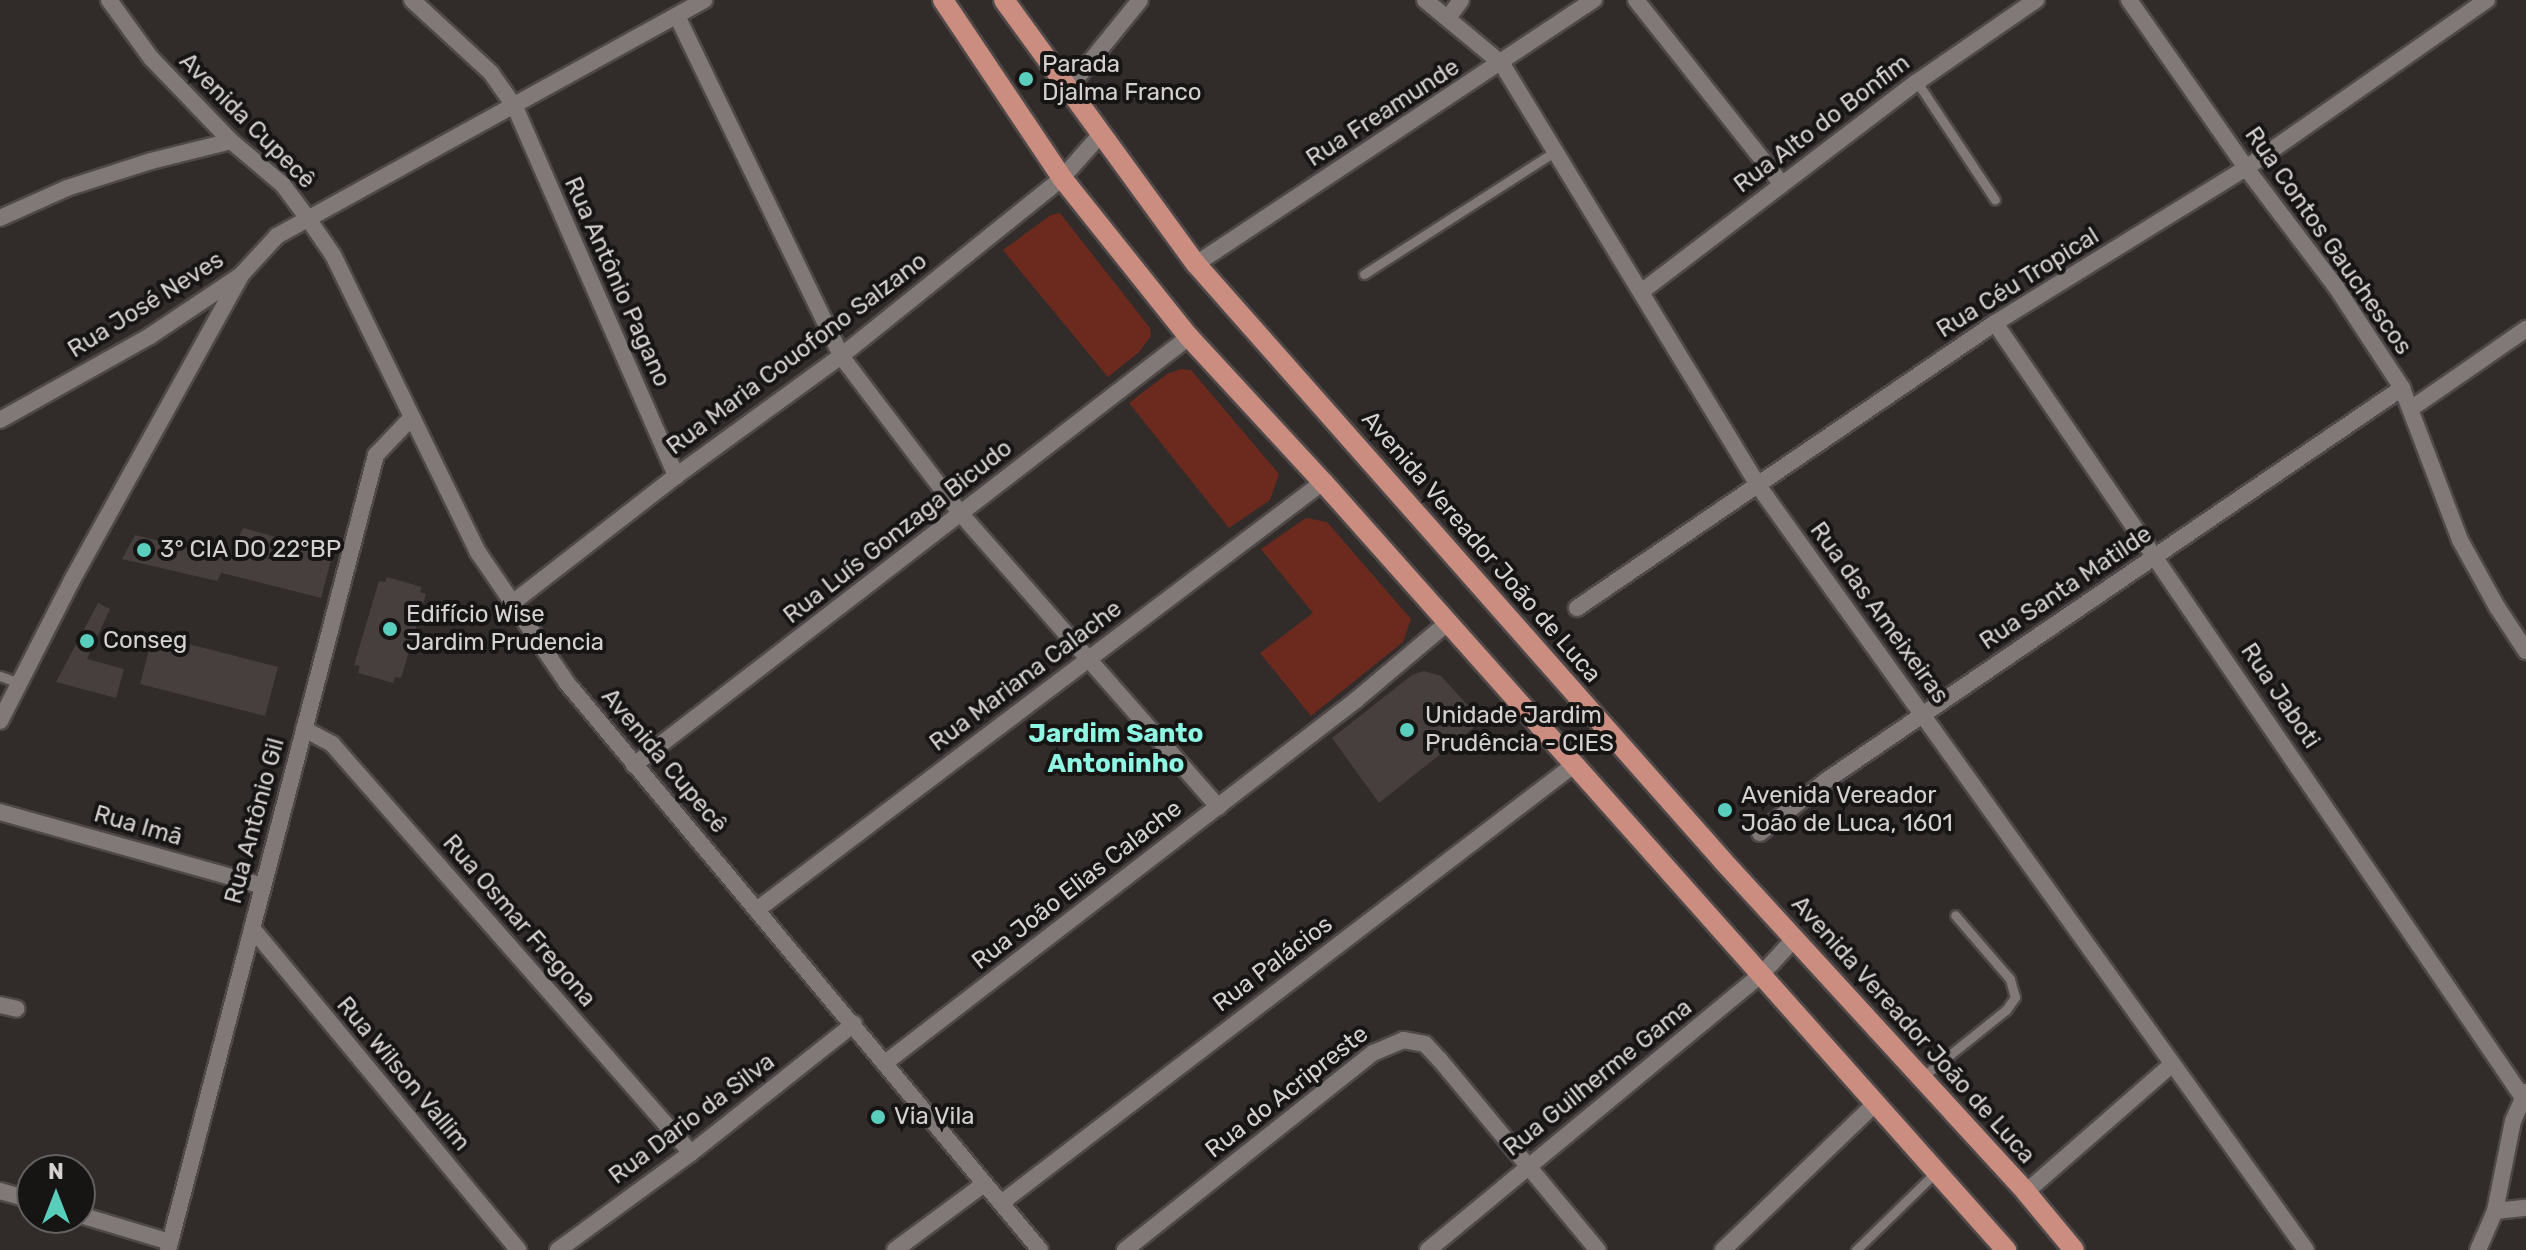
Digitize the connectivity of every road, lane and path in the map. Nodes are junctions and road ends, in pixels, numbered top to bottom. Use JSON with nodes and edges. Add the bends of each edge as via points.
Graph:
{"nodes":[{"id":1,"x":109,"y":0,"type":"edge"},
{"id":2,"x":412,"y":0,"type":"edge"},
{"id":3,"x":704,"y":0,"type":"edge"},
{"id":4,"x":943,"y":0,"type":"edge"},
{"id":5,"x":1004,"y":0,"type":"edge"},
{"id":6,"x":1140,"y":0,"type":"edge"},
{"id":7,"x":1425,"y":0,"type":"edge"},
{"id":8,"x":1461,"y":0,"type":"edge"},
{"id":9,"x":1594,"y":0,"type":"edge"},
{"id":10,"x":1636,"y":0,"type":"edge"},
{"id":11,"x":2036,"y":0,"type":"edge"},
{"id":12,"x":2129,"y":0,"type":"edge"},
{"id":13,"x":2487,"y":0,"type":"edge"},
{"id":14,"x":677,"y":16,"type":"junction"},
{"id":15,"x":1448,"y":18,"type":"junction"},
{"id":16,"x":1502,"y":64,"type":"junction"},
{"id":17,"x":1917,"y":82,"type":"junction"},
{"id":18,"x":1068,"y":89,"type":"junction"},
{"id":19,"x":515,"y":107,"type":"junction"},
{"id":20,"x":1102,"y":133,"type":"junction"},
{"id":21,"x":231,"y":141,"type":"junction"},
{"id":22,"x":1554,"y":152,"type":"junction"},
{"id":23,"x":2246,"y":168,"type":"junction"},
{"id":24,"x":1062,"y":178,"type":"junction"},
{"id":25,"x":1782,"y":184,"type":"junction"},
{"id":26,"x":1995,"y":200,"type":"dead end"},
{"id":27,"x":0,"y":218,"type":"edge"},
{"id":28,"x":309,"y":220,"type":"junction"},
{"id":29,"x":1196,"y":264,"type":"junction"},
{"id":30,"x":1364,"y":274,"type":"dead end"},
{"id":31,"x":241,"y":275,"type":"junction"},
{"id":32,"x":1641,"y":292,"type":"junction"},
{"id":33,"x":1995,"y":323,"type":"junction"},
{"id":34,"x":2526,"y":329,"type":"edge"},
{"id":35,"x":1189,"y":337,"type":"junction"},
{"id":36,"x":841,"y":356,"type":"junction"},
{"id":37,"x":2402,"y":388,"type":"junction"},
{"id":38,"x":2412,"y":408,"type":"junction"},
{"id":39,"x":412,"y":417,"type":"junction"},
{"id":40,"x":0,"y":420,"type":"edge"},
{"id":41,"x":676,"y":476,"type":"junction"},
{"id":42,"x":1323,"y":482,"type":"junction"},
{"id":43,"x":1757,"y":484,"type":"junction"},
{"id":44,"x":961,"y":514,"type":"junction"},
{"id":45,"x":2156,"y":555,"type":"junction"},
{"id":46,"x":511,"y":604,"type":"junction"},
{"id":47,"x":1577,"y":608,"type":"dead end"},
{"id":48,"x":1447,"y":623,"type":"junction"},
{"id":49,"x":2526,"y":651,"type":"edge"},
{"id":50,"x":1087,"y":661,"type":"junction"},
{"id":51,"x":0,"y":676,"type":"edge"},
{"id":52,"x":19,"y":683,"type":"junction"},
{"id":53,"x":1923,"y":714,"type":"junction"},
{"id":54,"x":0,"y":721,"type":"edge"},
{"id":55,"x":304,"y":729,"type":"junction"},
{"id":56,"x":1575,"y":764,"type":"junction"},
{"id":57,"x":634,"y":765,"type":"junction"},
{"id":58,"x":1218,"y":807,"type":"junction"},
{"id":59,"x":0,"y":812,"type":"edge"},
{"id":60,"x":1760,"y":833,"type":"dead end"},
{"id":61,"x":263,"y":886,"type":"junction"},
{"id":62,"x":758,"y":909,"type":"junction"},
{"id":63,"x":1955,"y":915,"type":"dead end"},
{"id":64,"x":252,"y":928,"type":"junction"},
{"id":65,"x":1794,"y":939,"type":"junction"},
{"id":66,"x":1761,"y":975,"type":"junction"},
{"id":67,"x":0,"y":1005,"type":"edge"},
{"id":68,"x":17,"y":1009,"type":"dead end"},
{"id":69,"x":854,"y":1024,"type":"junction"},
{"id":70,"x":885,"y":1063,"type":"junction"},
{"id":71,"x":2172,"y":1064,"type":"junction"},
{"id":72,"x":1921,"y":1078,"type":"junction"},
{"id":73,"x":2524,"y":1094,"type":"edge"},
{"id":74,"x":1876,"y":1103,"type":"junction"},
{"id":75,"x":691,"y":1153,"type":"junction"},
{"id":76,"x":1527,"y":1167,"type":"junction"},
{"id":77,"x":1936,"y":1172,"type":"junction"},
{"id":78,"x":984,"y":1184,"type":"junction"},
{"id":79,"x":2026,"y":1192,"type":"junction"},
{"id":80,"x":1001,"y":1203,"type":"junction"},
{"id":81,"x":2526,"y":1208,"type":"edge"},
{"id":82,"x":2495,"y":1211,"type":"junction"},
{"id":83,"x":96,"y":1221,"type":"edge"},
{"id":84,"x":169,"y":1246,"type":"edge"},
{"id":85,"x":518,"y":1250,"type":"edge"},
{"id":86,"x":558,"y":1250,"type":"edge"},
{"id":87,"x":895,"y":1250,"type":"edge"},
{"id":88,"x":1040,"y":1250,"type":"edge"},
{"id":89,"x":1125,"y":1250,"type":"edge"},
{"id":90,"x":1428,"y":1250,"type":"edge"},
{"id":91,"x":1598,"y":1250,"type":"edge"},
{"id":92,"x":1723,"y":1250,"type":"edge"},
{"id":93,"x":1856,"y":1250,"type":"edge"},
{"id":94,"x":2006,"y":1250,"type":"edge"},
{"id":95,"x":2074,"y":1250,"type":"edge"},
{"id":96,"x":2306,"y":1250,"type":"edge"},
{"id":97,"x":2478,"y":1250,"type":"edge"}],
"edges":[{"from":1,"to":21,"type":"street","name":"Avenida Cupecê","via":[[151,58]]},
{"from":2,"to":19,"type":"street","name":"Rua Antônio Pagano","via":[[491,73]]},
{"from":3,"to":14,"type":"street","name":"Rua José Neves"},
{"from":4,"to":24,"type":"main road"},
{"from":5,"to":18,"type":"main road","name":"Avenida Vereador João de Luca"},
{"from":6,"to":18,"type":"street"},
{"from":7,"to":15,"type":"street","name":"Rua das Ameixeiras"},
{"from":8,"to":15,"type":"street"},
{"from":9,"to":16,"type":"street","name":"Rua Freamunde"},
{"from":10,"to":25,"type":"street"},
{"from":11,"to":17,"type":"street","name":"Rua Alto do Bonfim"},
{"from":12,"to":23,"type":"street","name":"Rua Contos Gauchescos"},
{"from":13,"to":23,"type":"street","name":"Rua Céu Tropical"},
{"from":14,"to":19,"type":"street","name":"Rua José Neves"},
{"from":14,"to":36,"type":"street"},
{"from":15,"to":16,"type":"street","name":"Rua das Ameixeiras"},
{"from":16,"to":22,"type":"street","name":"Rua das Ameixeiras"},
{"from":16,"to":29,"type":"street","name":"Rua Freamunde"},
{"from":17,"to":25,"type":"street","name":"Rua Alto do Bonfim"},
{"from":17,"to":26,"type":"lane"},
{"from":18,"to":20,"type":"main road","name":"Avenida Vereador João de Luca"},
{"from":19,"to":28,"type":"street","name":"Rua José Neves"},
{"from":19,"to":41,"type":"street","name":"Rua Antônio Pagano"},
{"from":20,"to":24,"type":"street","name":"Rua Maria Couofono Salzano"},
{"from":20,"to":29,"type":"main road","name":"Avenida Vereador João de Luca"},
{"from":21,"to":27,"type":"street","via":[[67,188]]},
{"from":21,"to":28,"type":"street","name":"Avenida Cupecê","via":[[283,185]]},
{"from":22,"to":30,"type":"lane"},
{"from":22,"to":32,"type":"street","name":"Rua das Ameixeiras"},
{"from":23,"to":33,"type":"street","name":"Rua Céu Tropical"},
{"from":23,"to":37,"type":"street","name":"Rua Contos Gauchescos","via":[[2336,287]]},
{"from":24,"to":35,"type":"main road"},
{"from":24,"to":36,"type":"street","name":"Rua Maria Couofono Salzano"},
{"from":25,"to":32,"type":"street","name":"Rua Alto do Bonfim"},
{"from":28,"to":31,"type":"street","name":"Rua José Neves","via":[[263,248]]},
{"from":28,"to":39,"type":"street","name":"Avenida Cupecê","via":[[333,255]]},
{"from":29,"to":65,"type":"main road","name":"Avenida Vereador João de Luca"},
{"from":31,"to":40,"type":"street","name":"Rua José Neves","via":[[150,336]]},
{"from":31,"to":52,"type":"street"},
{"from":32,"to":43,"type":"street","name":"Rua das Ameixeiras"},
{"from":33,"to":43,"type":"street","name":"Rua Céu Tropical"},
{"from":33,"to":45,"type":"street","name":"Rua Jaboti"},
{"from":34,"to":38,"type":"street"},
{"from":35,"to":42,"type":"main road"},
{"from":35,"to":44,"type":"street","name":"Rua Luís Gonzaga Bicudo"},
{"from":36,"to":41,"type":"street","name":"Rua Maria Couofono Salzano"},
{"from":36,"to":44,"type":"street"},
{"from":37,"to":38,"type":"street","name":"Rua Contos Gauchescos"},
{"from":37,"to":45,"type":"street","name":"Rua Santa Matilde"},
{"from":38,"to":49,"type":"street","name":"Rua Contos Gauchescos","via":[[2460,540]]},
{"from":39,"to":46,"type":"street","name":"Avenida Cupecê","via":[[478,552]]},
{"from":39,"to":55,"type":"street","name":"Rua Antônio Gil","via":[[376,455]]},
{"from":41,"to":46,"type":"street","name":"Rua Maria Couofono Salzano"},
{"from":42,"to":48,"type":"main road"},
{"from":42,"to":50,"type":"street","name":"Rua Mariana Calache"},
{"from":43,"to":47,"type":"street","name":"Rua Céu Tropical"},
{"from":43,"to":53,"type":"street","name":"Rua das Ameixeiras"},
{"from":44,"to":50,"type":"street"},
{"from":44,"to":57,"type":"street","name":"Rua Luís Gonzaga Bicudo"},
{"from":45,"to":53,"type":"street","name":"Rua Santa Matilde"},
{"from":45,"to":73,"type":"street","name":"Rua Jaboti"},
{"from":46,"to":57,"type":"street","name":"Avenida Cupecê"},
{"from":48,"to":56,"type":"main road"},
{"from":48,"to":58,"type":"street","name":"Rua João Elias Calache"},
{"from":50,"to":58,"type":"street"},
{"from":50,"to":62,"type":"street","name":"Rua Mariana Calache"},
{"from":51,"to":52,"type":"lane"},
{"from":52,"to":54,"type":"street"},
{"from":53,"to":60,"type":"street","name":"Rua Santa Matilde"},
{"from":53,"to":71,"type":"street","name":"Rua das Ameixeiras"},
{"from":55,"to":61,"type":"street","name":"Rua Antônio Gil"},
{"from":55,"to":75,"type":"street","name":"Rua Osmar Fregona","via":[[332,744]]},
{"from":56,"to":66,"type":"main road"},
{"from":56,"to":80,"type":"street","name":"Rua Palácios"},
{"from":57,"to":62,"type":"street","name":"Avenida Cupecê"},
{"from":58,"to":70,"type":"street","name":"Rua João Elias Calache"},
{"from":59,"to":61,"type":"street","name":"Rua Imã"},
{"from":61,"to":64,"type":"street","name":"Rua Antônio Gil"},
{"from":62,"to":69,"type":"street","name":"Avenida Cupecê"},
{"from":63,"to":72,"type":"lane","via":[[2010,979],[2015,997]]},
{"from":64,"to":84,"type":"street","name":"Rua Antônio Gil"},
{"from":64,"to":85,"type":"street","name":"Rua Wilson Vallim"},
{"from":65,"to":66,"type":"street","name":"Rua Guilherme Gama"},
{"from":65,"to":72,"type":"main road","name":"Avenida Vereador João de Luca"},
{"from":66,"to":74,"type":"main road"},
{"from":66,"to":76,"type":"street","name":"Rua Guilherme Gama"},
{"from":67,"to":68,"type":"street"},
{"from":69,"to":70,"type":"street","name":"Avenida Cupecê"},
{"from":69,"to":75,"type":"street","name":"Rua Dario da Silva"},
{"from":70,"to":78,"type":"street","name":"Avenida Cupecê"},
{"from":71,"to":79,"type":"street"},
{"from":71,"to":96,"type":"street","name":"Rua das Ameixeiras"},
{"from":72,"to":79,"type":"main road","name":"Avenida Vereador João de Luca"},
{"from":73,"to":82,"type":"street"},
{"from":74,"to":77,"type":"main road"},
{"from":74,"to":92,"type":"street"},
{"from":75,"to":86,"type":"street","name":"Rua Dario da Silva"},
{"from":76,"to":89,"type":"street","name":"Rua do Acripreste","via":[[1425,1044],[1397,1040],[1373,1053]]},
{"from":76,"to":90,"type":"street","name":"Rua Guilherme Gama"},
{"from":76,"to":91,"type":"street","name":"Rua do Acripreste"},
{"from":77,"to":93,"type":"lane"},
{"from":77,"to":94,"type":"main road"},
{"from":78,"to":80,"type":"street","name":"Avenida Cupecê"},
{"from":78,"to":87,"type":"street"},
{"from":79,"to":95,"type":"main road","name":"Avenida Vereador João de Luca"},
{"from":80,"to":88,"type":"street","name":"Avenida Cupecê"},
{"from":81,"to":82,"type":"street"},
{"from":82,"to":97,"type":"street"},
{"from":83,"to":84,"type":"street"}]}
